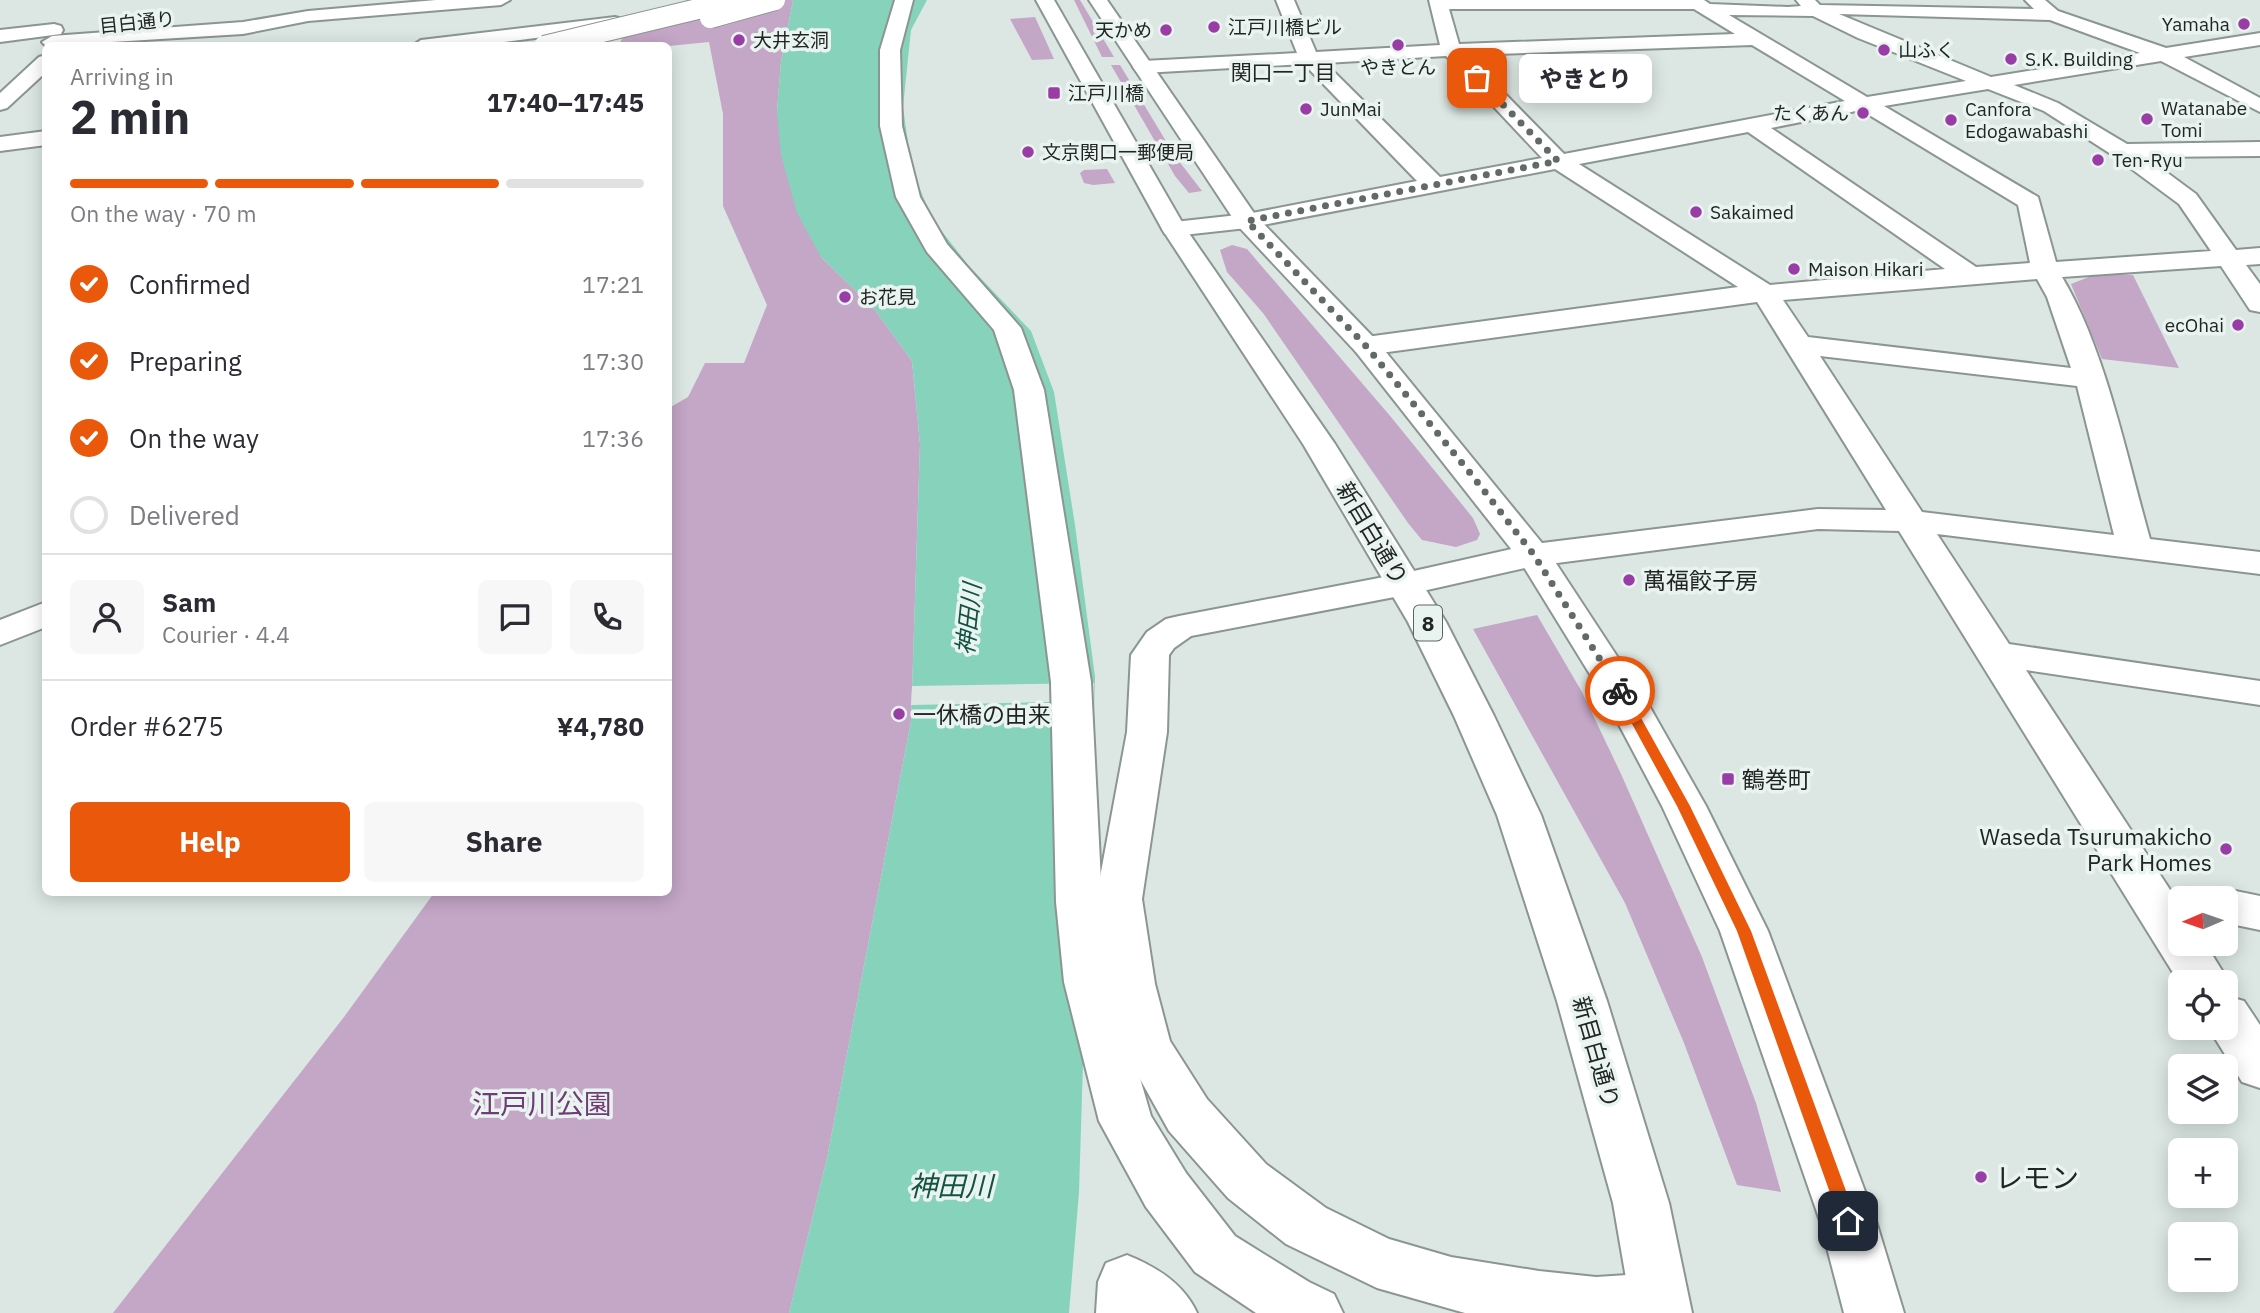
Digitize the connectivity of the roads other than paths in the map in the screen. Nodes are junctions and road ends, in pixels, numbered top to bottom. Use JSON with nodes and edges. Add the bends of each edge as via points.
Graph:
{"nodes":[{"id":1,"x":357,"y":0,"type":"edge"},
{"id":2,"x":501,"y":0,"type":"edge"},
{"id":3,"x":611,"y":0,"type":"edge"},
{"id":4,"x":735,"y":0,"type":"edge"},
{"id":5,"x":775,"y":0,"type":"edge"},
{"id":6,"x":904,"y":0,"type":"edge"},
{"id":7,"x":1045,"y":0,"type":"edge"},
{"id":8,"x":1098,"y":0,"type":"edge"},
{"id":9,"x":1286,"y":0,"type":"edge"},
{"id":10,"x":2034,"y":0,"type":"edge"},
{"id":11,"x":1438,"y":2,"type":"edge"},
{"id":12,"x":1698,"y":4,"type":"edge"},
{"id":13,"x":1810,"y":5,"type":"edge"},
{"id":14,"x":2059,"y":18,"type":"junction"},
{"id":15,"x":615,"y":23,"type":"junction"},
{"id":16,"x":1998,"y":31,"type":"dead end"},
{"id":17,"x":0,"y":36,"type":"edge"},
{"id":18,"x":1754,"y":39,"type":"junction"},
{"id":19,"x":2260,"y":39,"type":"edge"},
{"id":20,"x":71,"y":42,"type":"edge"},
{"id":21,"x":85,"y":42,"type":"edge"},
{"id":22,"x":455,"y":42,"type":"edge"},
{"id":23,"x":561,"y":42,"type":"edge"},
{"id":24,"x":603,"y":42,"type":"edge"},
{"id":25,"x":616,"y":42,"type":"edge"},
{"id":26,"x":1930,"y":42,"type":"dead end"},
{"id":27,"x":42,"y":43,"type":"edge"},
{"id":28,"x":42,"y":46,"type":"edge"},
{"id":29,"x":1898,"y":47,"type":"junction"},
{"id":30,"x":0,"y":48,"type":"edge"},
{"id":31,"x":1451,"y":50,"type":"junction"},
{"id":32,"x":2163,"y":54,"type":"junction"},
{"id":33,"x":42,"y":55,"type":"edge"},
{"id":34,"x":1309,"y":58,"type":"junction"},
{"id":35,"x":1143,"y":67,"type":"junction"},
{"id":36,"x":1989,"y":83,"type":"junction"},
{"id":37,"x":1866,"y":103,"type":"junction"},
{"id":38,"x":0,"y":104,"type":"edge"},
{"id":39,"x":2260,"y":106,"type":"edge"},
{"id":40,"x":1751,"y":124,"type":"junction"},
{"id":41,"x":42,"y":126,"type":"edge"},
{"id":42,"x":0,"y":131,"type":"edge"},
{"id":43,"x":42,"y":139,"type":"edge"},
{"id":44,"x":0,"y":144,"type":"edge"},
{"id":45,"x":2260,"y":149,"type":"edge"},
{"id":46,"x":2122,"y":151,"type":"junction"},
{"id":47,"x":1558,"y":161,"type":"junction"},
{"id":48,"x":1433,"y":184,"type":"junction"},
{"id":49,"x":1247,"y":221,"type":"junction"},
{"id":50,"x":1174,"y":229,"type":"junction"},
{"id":51,"x":2260,"y":256,"type":"edge"},
{"id":52,"x":2230,"y":257,"type":"junction"},
{"id":53,"x":2045,"y":270,"type":"junction"},
{"id":54,"x":1971,"y":275,"type":"junction"},
{"id":55,"x":1765,"y":293,"type":"junction"},
{"id":56,"x":2260,"y":304,"type":"edge"},
{"id":57,"x":1799,"y":345,"type":"junction"},
{"id":58,"x":1366,"y":346,"type":"junction"},
{"id":59,"x":2090,"y":379,"type":"junction"},
{"id":60,"x":1911,"y":521,"type":"junction"},
{"id":61,"x":2135,"y":549,"type":"junction"},
{"id":62,"x":1534,"y":555,"type":"junction"},
{"id":63,"x":2260,"y":563,"type":"edge"},
{"id":64,"x":1405,"y":584,"type":"junction"},
{"id":65,"x":42,"y":615,"type":"edge"},
{"id":66,"x":0,"y":634,"type":"edge"},
{"id":67,"x":1996,"y":654,"type":"junction"},
{"id":68,"x":2260,"y":694,"type":"edge"},
{"id":69,"x":2165,"y":894,"type":"edge"},
{"id":70,"x":2238,"y":908,"type":"edge"},
{"id":71,"x":2260,"y":912,"type":"edge"},
{"id":72,"x":2200,"y":970,"type":"edge"},
{"id":73,"x":2238,"y":1033,"type":"edge"},
{"id":74,"x":2260,"y":1067,"type":"edge"},
{"id":75,"x":1660,"y":1306,"type":"edge"},
{"id":76,"x":1126,"y":1313,"type":"edge"},
{"id":77,"x":1167,"y":1313,"type":"edge"},
{"id":78,"x":1313,"y":1313,"type":"edge"},
{"id":79,"x":1874,"y":1313,"type":"edge"}],
"edges":[{"from":1,"to":20,"type":"main road","name":"目白通り"},
{"from":2,"to":21,"type":"main road","name":"目白通り","via":[[307,16],[243,28]]},
{"from":3,"to":15,"type":"main road"},
{"from":4,"to":23,"type":"main road","bridge":true},
{"from":5,"to":25,"type":"main road","bridge":true},
{"from":6,"to":78,"type":"main road","via":[[890,50],[891,126],[908,197],[936,247],[1007,328],[1029,390],[1072,682],[1079,902],[1088,982],[1126,1121],[1166,1190],[1215,1254]]},
{"from":7,"to":50,"type":"main road","name":"新目白通り","number":"8"},
{"from":8,"to":35,"type":"main road"},
{"from":9,"to":34,"type":"main road"},
{"from":10,"to":14,"type":"main road"},
{"from":11,"to":12,"type":"main road"},
{"from":11,"to":31,"type":"main road"},
{"from":12,"to":13,"type":"main road","via":[[1788,12]]},
{"from":12,"to":18,"type":"main road"},
{"from":13,"to":14,"type":"main road"},
{"from":13,"to":29,"type":"main road"},
{"from":14,"to":16,"type":"main road"},
{"from":14,"to":32,"type":"main road"},
{"from":15,"to":22,"type":"main road"},
{"from":15,"to":24,"type":"main road"},
{"from":17,"to":27,"type":"main road"},
{"from":18,"to":31,"type":"main road"},
{"from":18,"to":37,"type":"main road"},
{"from":19,"to":32,"type":"main road"},
{"from":26,"to":29,"type":"main road"},
{"from":28,"to":30,"type":"main road"},
{"from":29,"to":36,"type":"main road"},
{"from":31,"to":34,"type":"main road"},
{"from":31,"to":47,"type":"main road"},
{"from":32,"to":36,"type":"main road"},
{"from":32,"to":39,"type":"main road"},
{"from":33,"to":38,"type":"main road"},
{"from":34,"to":35,"type":"main road"},
{"from":34,"to":48,"type":"main road"},
{"from":35,"to":49,"type":"main road"},
{"from":36,"to":37,"type":"main road"},
{"from":36,"to":46,"type":"main road","via":[[2051,107]]},
{"from":37,"to":40,"type":"main road"},
{"from":37,"to":53,"type":"main road","via":[[2029,202]]},
{"from":40,"to":47,"type":"main road"},
{"from":40,"to":54,"type":"main road"},
{"from":41,"to":42,"type":"main road"},
{"from":43,"to":44,"type":"main road"},
{"from":45,"to":46,"type":"main road"},
{"from":46,"to":52,"type":"main road","via":[[2188,199]]},
{"from":47,"to":48,"type":"main road"},
{"from":47,"to":55,"type":"main road"},
{"from":48,"to":49,"type":"main road"},
{"from":49,"to":50,"type":"main road"},
{"from":49,"to":58,"type":"main road"},
{"from":50,"to":64,"type":"main road","name":"新目白通り","number":"8","via":[[1320,444]]},
{"from":51,"to":52,"type":"main road"},
{"from":52,"to":53,"type":"main road"},
{"from":52,"to":56,"type":"main road"},
{"from":53,"to":54,"type":"main road"},
{"from":53,"to":59,"type":"main road","via":[[2061,297]]},
{"from":54,"to":55,"type":"main road"},
{"from":55,"to":57,"type":"main road"},
{"from":55,"to":58,"type":"main road"},
{"from":57,"to":59,"type":"main road"},
{"from":57,"to":60,"type":"main road"},
{"from":58,"to":62,"type":"main road"},
{"from":59,"to":61,"type":"main road"},
{"from":60,"to":61,"type":"main road"},
{"from":60,"to":62,"type":"main road","via":[[1818,519]]},
{"from":60,"to":67,"type":"main road"},
{"from":61,"to":63,"type":"main road"},
{"from":62,"to":64,"type":"main road"},
{"from":62,"to":79,"type":"main road","via":[[1627,702],[1744,931],[1848,1221]]},
{"from":64,"to":75,"type":"main road","name":"新目白通り","number":"8","via":[[1519,815],[1593,1039],[1640,1203]]},
{"from":64,"to":75,"type":"main road","via":[[1179,628],[1160,640],[1150,655],[1147,732],[1119,899],[1131,984],[1146,1045],[1188,1115],[1247,1181],[1306,1226],[1377,1262],[1451,1284],[1539,1298]]},
{"from":65,"to":66,"type":"main road"},
{"from":67,"to":68,"type":"main road"},
{"from":67,"to":69,"type":"main road"},
{"from":69,"to":72,"type":"main road"},
{"from":70,"to":71,"type":"main road"},
{"from":73,"to":74,"type":"main road"},
{"from":76,"to":77,"type":"main road","via":[[1127,1282]]}]}
